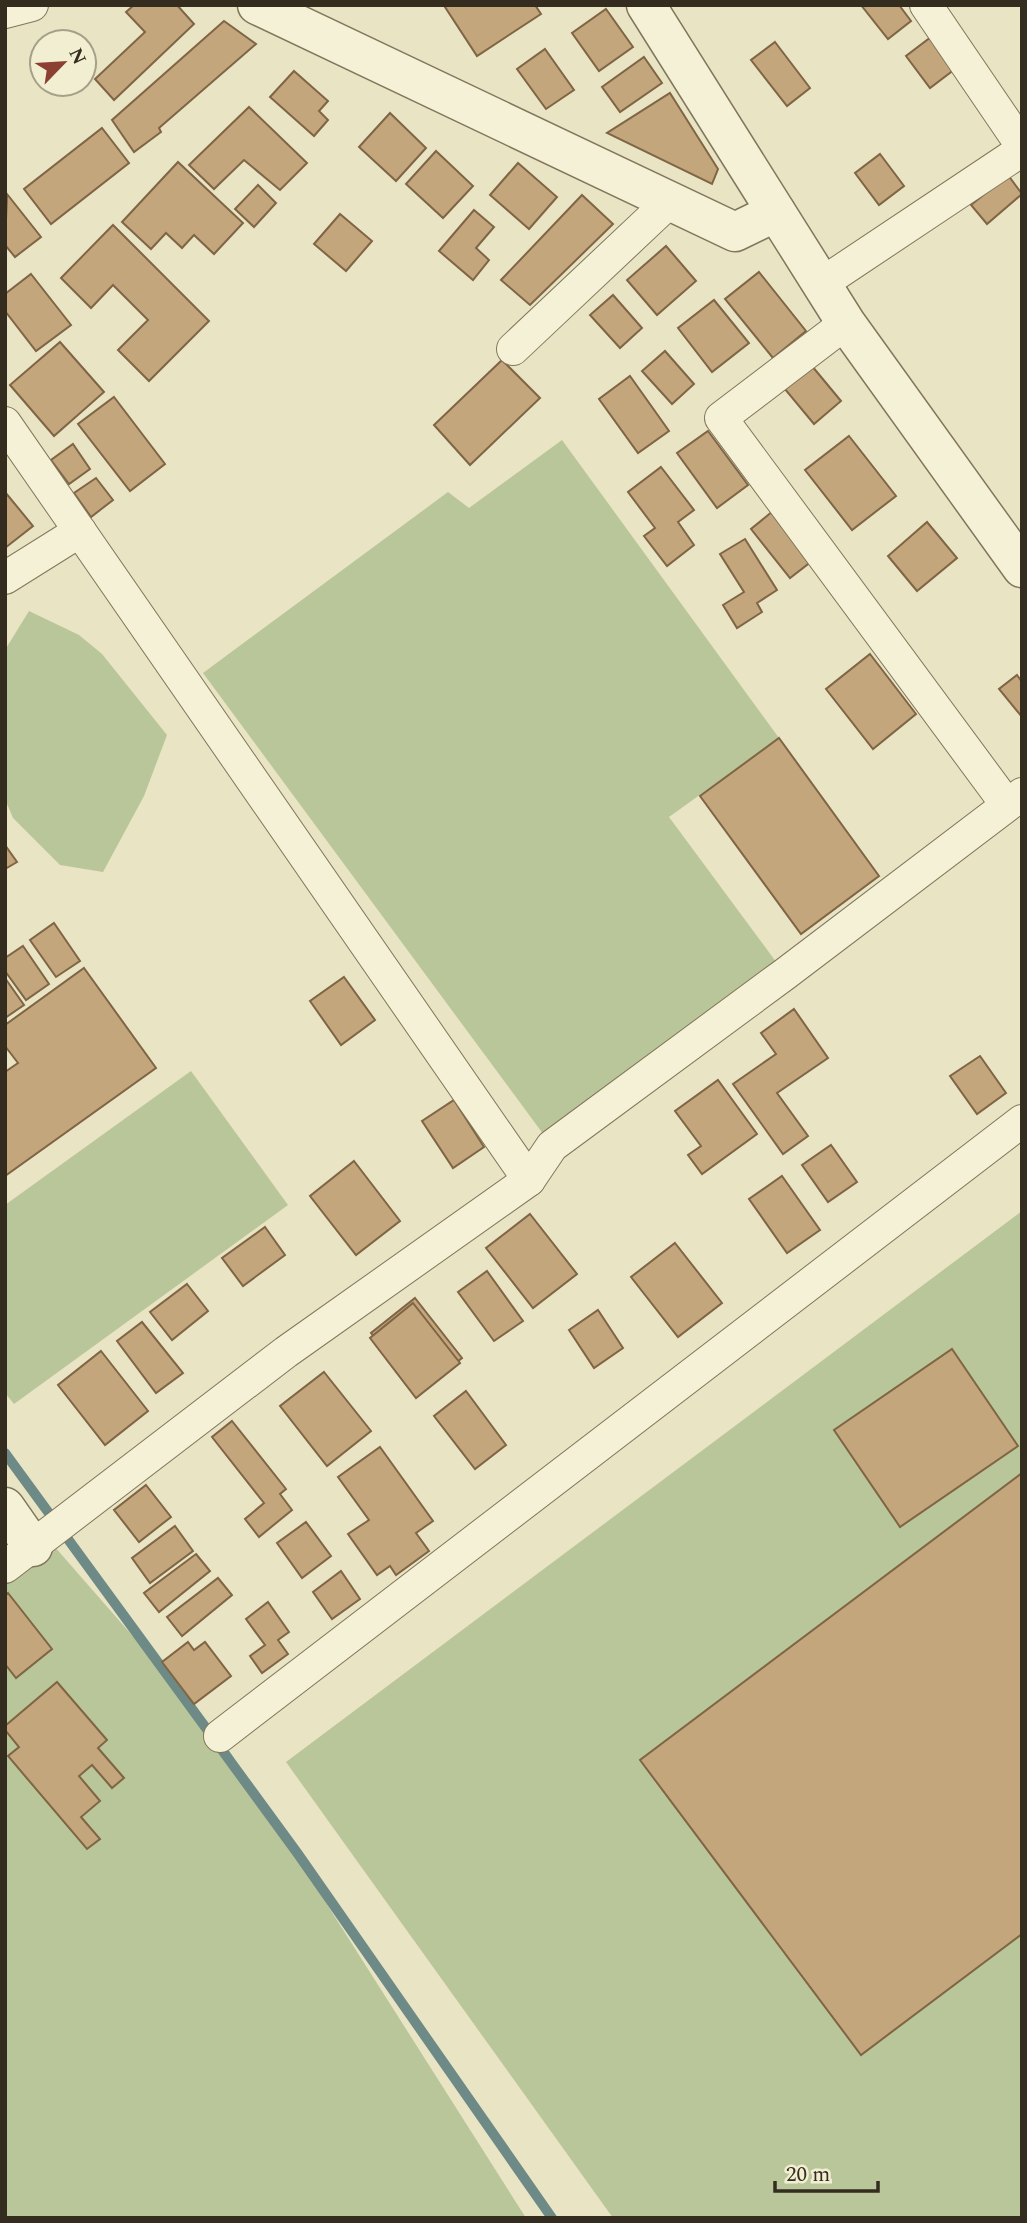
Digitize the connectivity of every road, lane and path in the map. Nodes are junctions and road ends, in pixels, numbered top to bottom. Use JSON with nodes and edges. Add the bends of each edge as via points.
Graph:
{"nodes":[{"id":1,"x":32,"y":5,"type":"edge"},
{"id":2,"x":257,"y":5,"type":"edge"},
{"id":3,"x":646,"y":5,"type":"edge"},
{"id":4,"x":926,"y":5,"type":"edge"},
{"id":5,"x":5,"y":12,"type":"edge"},
{"id":6,"x":1022,"y":148,"type":"edge"},
{"id":7,"x":670,"y":201,"type":"junction"},
{"id":8,"x":776,"y":212,"type":"junction"},
{"id":9,"x":821,"y":284,"type":"junction"},
{"id":10,"x":846,"y":323,"type":"junction"},
{"id":11,"x":513,"y":349,"type":"dead end"},
{"id":12,"x":10,"y":440,"type":"edge"},
{"id":13,"x":80,"y":531,"type":"junction"},
{"id":14,"x":1022,"y":568,"type":"edge"},
{"id":15,"x":5,"y":578,"type":"edge"},
{"id":16,"x":1015,"y":799,"type":"edge"},
{"id":17,"x":1022,"y":1121,"type":"edge"},
{"id":18,"x":529,"y":1180,"type":"junction"},
{"id":19,"x":5,"y":1507,"type":"edge"},
{"id":20,"x":19,"y":1557,"type":"edge"},
{"id":21,"x":219,"y":1737,"type":"dead end"}],
"edges":[{"from":1,"to":5,"type":"street"},
{"from":2,"to":7,"type":"street"},
{"from":3,"to":8,"type":"street"},
{"from":4,"to":6,"type":"street"},
{"from":6,"to":9,"type":"street"},
{"from":7,"to":8,"type":"street","via":[[735,232]]},
{"from":7,"to":11,"type":"street"},
{"from":8,"to":9,"type":"street"},
{"from":9,"to":10,"type":"street"},
{"from":10,"to":14,"type":"street"},
{"from":10,"to":16,"type":"street","via":[[721,418]]},
{"from":12,"to":13,"type":"street"},
{"from":13,"to":15,"type":"street"},
{"from":13,"to":18,"type":"street"},
{"from":16,"to":18,"type":"street","via":[[552,1146]]},
{"from":17,"to":21,"type":"street"},
{"from":18,"to":20,"type":"street","via":[[286,1352]]},
{"from":19,"to":20,"type":"street"}]}
